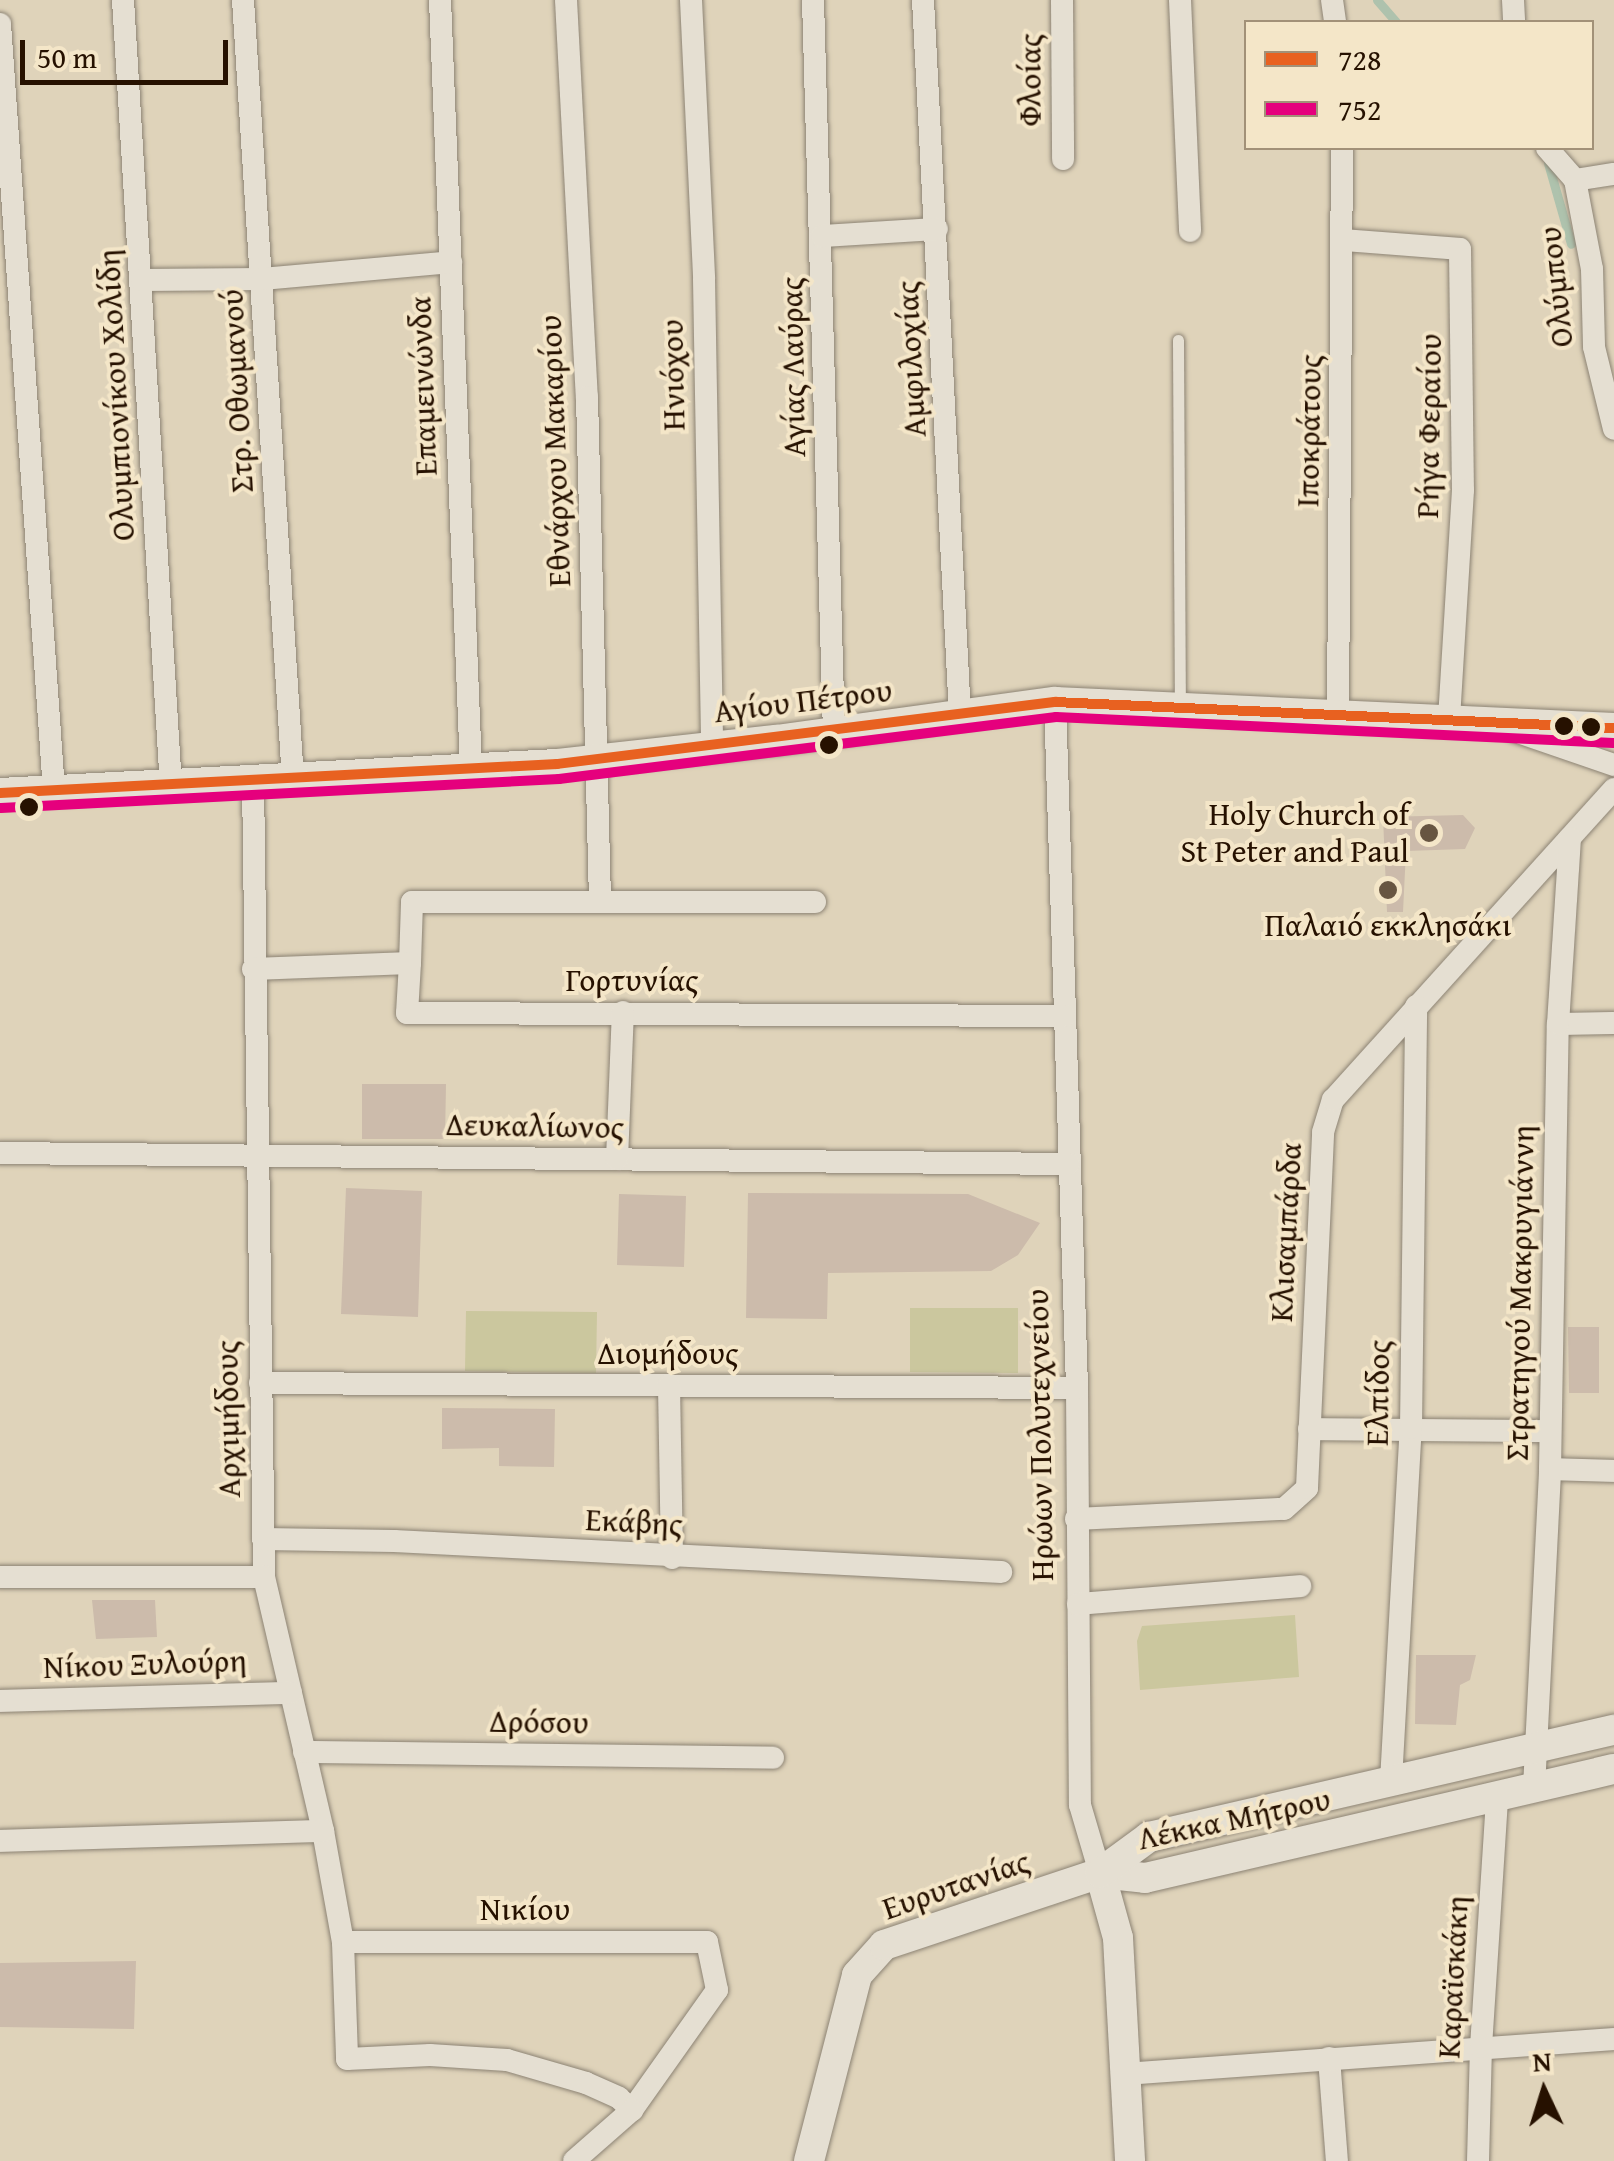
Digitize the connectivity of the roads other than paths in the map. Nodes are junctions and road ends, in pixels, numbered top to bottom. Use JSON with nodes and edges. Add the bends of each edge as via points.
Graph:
{"nodes":[{"id":1,"x":123,"y":0,"type":"edge"},
{"id":2,"x":243,"y":0,"type":"edge"},
{"id":3,"x":440,"y":0,"type":"edge"},
{"id":4,"x":566,"y":0,"type":"edge"},
{"id":5,"x":692,"y":0,"type":"edge"},
{"id":6,"x":814,"y":0,"type":"edge"},
{"id":7,"x":923,"y":0,"type":"edge"},
{"id":8,"x":1062,"y":0,"type":"edge"},
{"id":9,"x":1180,"y":0,"type":"edge"},
{"id":10,"x":0,"y":24,"type":"edge"},
{"id":11,"x":1342,"y":150,"type":"edge"},
{"id":12,"x":1548,"y":150,"type":"edge"},
{"id":13,"x":1063,"y":159,"type":"dead end"},
{"id":14,"x":1614,"y":174,"type":"edge"},
{"id":15,"x":1575,"y":180,"type":"junction"},
{"id":16,"x":937,"y":230,"type":"junction"},
{"id":17,"x":1190,"y":231,"type":"dead end"},
{"id":18,"x":822,"y":236,"type":"junction"},
{"id":19,"x":1343,"y":240,"type":"junction"},
{"id":20,"x":451,"y":262,"type":"junction"},
{"id":21,"x":262,"y":279,"type":"junction"},
{"id":22,"x":142,"y":280,"type":"junction"},
{"id":23,"x":10,"y":299,"type":"edge"},
{"id":24,"x":1178,"y":340,"type":"dead end"},
{"id":25,"x":1614,"y":429,"type":"edge"},
{"id":26,"x":1055,"y":702,"type":"junction"},
{"id":27,"x":1180,"y":711,"type":"junction"},
{"id":28,"x":960,"y":715,"type":"junction"},
{"id":29,"x":1338,"y":716,"type":"junction"},
{"id":30,"x":1449,"y":721,"type":"junction"},
{"id":31,"x":1614,"y":728,"type":"edge"},
{"id":32,"x":834,"y":733,"type":"junction"},
{"id":33,"x":712,"y":748,"type":"junction"},
{"id":34,"x":598,"y":760,"type":"junction"},
{"id":35,"x":1614,"y":765,"type":"edge"},
{"id":36,"x":471,"y":769,"type":"junction"},
{"id":37,"x":293,"y":779,"type":"junction"},
{"id":38,"x":252,"y":780,"type":"junction"},
{"id":39,"x":172,"y":787,"type":"junction"},
{"id":40,"x":1614,"y":789,"type":"edge"},
{"id":41,"x":0,"y":792,"type":"edge"},
{"id":42,"x":54,"y":792,"type":"junction"},
{"id":43,"x":1570,"y":838,"type":"junction"},
{"id":44,"x":600,"y":900,"type":"junction"},
{"id":45,"x":815,"y":902,"type":"dead end"},
{"id":46,"x":410,"y":963,"type":"junction"},
{"id":47,"x":253,"y":969,"type":"junction"},
{"id":48,"x":1416,"y":1006,"type":"junction"},
{"id":49,"x":623,"y":1012,"type":"junction"},
{"id":50,"x":1064,"y":1016,"type":"junction"},
{"id":51,"x":1614,"y":1022,"type":"edge"},
{"id":52,"x":1558,"y":1024,"type":"junction"},
{"id":53,"x":0,"y":1153,"type":"edge"},
{"id":54,"x":256,"y":1156,"type":"junction"},
{"id":55,"x":616,"y":1159,"type":"junction"},
{"id":56,"x":1069,"y":1164,"type":"junction"},
{"id":57,"x":260,"y":1383,"type":"junction"},
{"id":58,"x":669,"y":1386,"type":"junction"},
{"id":59,"x":1076,"y":1388,"type":"junction"},
{"id":60,"x":1411,"y":1428,"type":"junction"},
{"id":61,"x":1309,"y":1429,"type":"junction"},
{"id":62,"x":1550,"y":1431,"type":"junction"},
{"id":63,"x":1550,"y":1469,"type":"junction"},
{"id":64,"x":1614,"y":1471,"type":"edge"},
{"id":65,"x":1076,"y":1519,"type":"junction"},
{"id":66,"x":263,"y":1539,"type":"junction"},
{"id":67,"x":672,"y":1558,"type":"junction"},
{"id":68,"x":1001,"y":1572,"type":"dead end"},
{"id":69,"x":0,"y":1577,"type":"edge"},
{"id":70,"x":264,"y":1577,"type":"junction"},
{"id":71,"x":1300,"y":1586,"type":"dead end"},
{"id":72,"x":1078,"y":1604,"type":"junction"},
{"id":73,"x":291,"y":1693,"type":"junction"},
{"id":74,"x":0,"y":1700,"type":"edge"},
{"id":75,"x":1614,"y":1730,"type":"edge"},
{"id":76,"x":1533,"y":1748,"type":"junction"},
{"id":77,"x":304,"y":1752,"type":"junction"},
{"id":78,"x":772,"y":1758,"type":"dead end"},
{"id":79,"x":1614,"y":1769,"type":"edge"},
{"id":80,"x":1391,"y":1781,"type":"junction"},
{"id":81,"x":1534,"y":1788,"type":"junction"},
{"id":82,"x":1497,"y":1797,"type":"junction"},
{"id":83,"x":323,"y":1831,"type":"junction"},
{"id":84,"x":0,"y":1841,"type":"edge"},
{"id":85,"x":1100,"y":1873,"type":"junction"},
{"id":86,"x":343,"y":1942,"type":"junction"},
{"id":87,"x":1614,"y":2040,"type":"edge"},
{"id":88,"x":1481,"y":2047,"type":"junction"},
{"id":89,"x":1329,"y":2058,"type":"junction"},
{"id":90,"x":1125,"y":2074,"type":"junction"},
{"id":91,"x":632,"y":2110,"type":"junction"},
{"id":92,"x":574,"y":2161,"type":"edge"},
{"id":93,"x":809,"y":2161,"type":"edge"},
{"id":94,"x":1130,"y":2161,"type":"edge"},
{"id":95,"x":1337,"y":2161,"type":"edge"},
{"id":96,"x":1478,"y":2161,"type":"edge"}],
"edges":[{"from":1,"to":22,"type":"street","name":"Ολυμπιονίκου Χολίδη"},
{"from":2,"to":21,"type":"street","name":"Στρ. Οθωμανού"},
{"from":3,"to":20,"type":"street","name":"Επαμεινώνδα"},
{"from":4,"to":34,"type":"street","name":"Εθνάρχου Μακαρίου"},
{"from":5,"to":33,"type":"street","name":"Ηνιόχου"},
{"from":6,"to":18,"type":"street","name":"Αγίας Λαύρας"},
{"from":7,"to":16,"type":"street","name":"Αμφιλοχίας"},
{"from":8,"to":13,"type":"street","name":"Φλοίας"},
{"from":9,"to":17,"type":"street"},
{"from":10,"to":23,"type":"street"},
{"from":11,"to":19,"type":"street","name":"Ιποκράτους"},
{"from":12,"to":15,"type":"street","name":"Ολύμπου"},
{"from":14,"to":15,"type":"street"},
{"from":15,"to":25,"type":"street","name":"Ολύμπου","via":[[1592,269],[1594,347]]},
{"from":16,"to":18,"type":"street"},
{"from":16,"to":28,"type":"street","name":"Αμφιλοχίας"},
{"from":18,"to":32,"type":"street","name":"Αγίας Λαύρας"},
{"from":19,"to":29,"type":"street","name":"Ιποκράτους"},
{"from":19,"to":30,"type":"street","name":"Ρήγα Φεραίου","via":[[1460,249],[1463,490]]},
{"from":20,"to":21,"type":"street"},
{"from":20,"to":36,"type":"street","name":"Επαμεινώνδα"},
{"from":21,"to":22,"type":"street"},
{"from":21,"to":37,"type":"street","name":"Στρ. Οθωμανού"},
{"from":22,"to":39,"type":"street","name":"Ολυμπιονίκου Χολίδη"},
{"from":23,"to":42,"type":"street"},
{"from":24,"to":27,"type":"lane"},
{"from":26,"to":27,"type":"street","name":"Αγίου Πέτρου"},
{"from":26,"to":28,"type":"street","name":"Αγίου Πέτρου"},
{"from":26,"to":50,"type":"street","name":"Ηρώων Πολυτεχνείου"},
{"from":27,"to":29,"type":"street","name":"Αγίου Πέτρου"},
{"from":28,"to":32,"type":"street","name":"Αγίου Πέτρου"},
{"from":29,"to":30,"type":"street","name":"Αγίου Πέτρου"},
{"from":30,"to":31,"type":"street","name":"Αγίου Πέτρου"},
{"from":30,"to":35,"type":"street","via":[[1511,730]]},
{"from":32,"to":33,"type":"street","name":"Αγίου Πέτρου"},
{"from":33,"to":34,"type":"street","name":"Αγίου Πέτρου"},
{"from":34,"to":36,"type":"street","name":"Αγίου Πέτρου"},
{"from":34,"to":44,"type":"street","name":"Εθνάρχου Μακαρίου"},
{"from":36,"to":37,"type":"street","name":"Αγίου Πέτρου"},
{"from":37,"to":38,"type":"street","name":"Αγίου Πέτρου"},
{"from":38,"to":39,"type":"street","name":"Αγίου Πέτρου"},
{"from":38,"to":47,"type":"street","name":"Αρχιμήδους"},
{"from":39,"to":42,"type":"street","name":"Αγίου Πέτρου"},
{"from":40,"to":43,"type":"street","name":"Κλισαμπάρδα"},
{"from":41,"to":42,"type":"street","name":"Αγίου Πέτρου"},
{"from":43,"to":48,"type":"street","name":"Κλισαμπάρδα"},
{"from":43,"to":52,"type":"street","name":"Στρατηγού Μακρυγιάννη"},
{"from":44,"to":45,"type":"street"},
{"from":44,"to":46,"type":"street","via":[[412,902]]},
{"from":46,"to":47,"type":"street"},
{"from":46,"to":49,"type":"street","name":"Γορτυνίας","via":[[407,1013]]},
{"from":47,"to":54,"type":"street","name":"Αρχιμήδους"},
{"from":48,"to":60,"type":"street","name":"Ελπίδος"},
{"from":48,"to":61,"type":"street","name":"Κλισαμπάρδα","via":[[1332,1100],[1323,1132]]},
{"from":49,"to":50,"type":"street","name":"Γορτυνίας"},
{"from":49,"to":55,"type":"street"},
{"from":50,"to":56,"type":"street","name":"Ηρώων Πολυτεχνείου"},
{"from":51,"to":52,"type":"street"},
{"from":52,"to":62,"type":"street","name":"Στρατηγού Μακρυγιάννη"},
{"from":53,"to":54,"type":"street","name":"Δευκαλίωνος"},
{"from":54,"to":55,"type":"street","name":"Δευκαλίωνος"},
{"from":54,"to":57,"type":"street","name":"Αρχιμήδους"},
{"from":55,"to":56,"type":"street","name":"Δευκαλίωνος"},
{"from":56,"to":59,"type":"street","name":"Ηρώων Πολυτεχνείου"},
{"from":57,"to":58,"type":"street","name":"Διομήδους"},
{"from":57,"to":66,"type":"street","name":"Αρχιμήδους"},
{"from":58,"to":59,"type":"street","name":"Διομήδους"},
{"from":58,"to":67,"type":"street"},
{"from":59,"to":65,"type":"street","name":"Ηρώων Πολυτεχνείου"},
{"from":60,"to":61,"type":"street"},
{"from":60,"to":62,"type":"street"},
{"from":60,"to":80,"type":"street","name":"Ελπίδος"},
{"from":61,"to":65,"type":"street","name":"Κλισαμπάρδα","via":[[1307,1488],[1284,1509]]},
{"from":62,"to":63,"type":"street","name":"Στρατηγού Μακρυγιάννη"},
{"from":63,"to":64,"type":"street"},
{"from":63,"to":76,"type":"street","name":"Στρατηγού Μακρυγιάννη"},
{"from":65,"to":72,"type":"street","name":"Ηρώων Πολυτεχνείου"},
{"from":66,"to":67,"type":"street","name":"Εκάβης"},
{"from":66,"to":70,"type":"street","name":"Αρχιμήδους"},
{"from":67,"to":68,"type":"street","name":"Εκάβης"},
{"from":69,"to":70,"type":"street"},
{"from":70,"to":73,"type":"street","name":"Αρχιμήδους"},
{"from":71,"to":72,"type":"street"},
{"from":72,"to":85,"type":"street","name":"Ηρώων Πολυτεχνείου","via":[[1080,1805]]},
{"from":73,"to":74,"type":"street","name":"Νίκου Ξυλούρη"},
{"from":73,"to":77,"type":"street","name":"Αρχιμήδους"},
{"from":75,"to":76,"type":"street","name":"Λέκκα Μήτρου"},
{"from":76,"to":80,"type":"street","name":"Λέκκα Μήτρου"},
{"from":76,"to":81,"type":"street","name":"Στρατηγού Μακρυγιάννη"},
{"from":77,"to":78,"type":"street","name":"Δρόσου"},
{"from":77,"to":83,"type":"street","name":"Αρχιμήδους"},
{"from":79,"to":81,"type":"street","name":"Λέκκα Μήτρου"},
{"from":80,"to":85,"type":"street","name":"Λέκκα Μήτρου","via":[[1149,1837]]},
{"from":81,"to":82,"type":"street","name":"Λέκκα Μήτρου"},
{"from":82,"to":85,"type":"street","name":"Λέκκα Μήτρου","via":[[1145,1878]]},
{"from":82,"to":88,"type":"street","name":"Καραϊσκάκη"},
{"from":83,"to":84,"type":"street"},
{"from":83,"to":86,"type":"street","name":"Αρχιμήδους"},
{"from":85,"to":90,"type":"street","name":"Ηρώων Πολυτεχνείου","via":[[1118,1938]]},
{"from":85,"to":93,"type":"street","name":"Ευρυτανίας","via":[[898,1939],[872,1954],[849,1999]]},
{"from":86,"to":91,"type":"street","name":"Αρχιμήδους","via":[[347,2059],[506,2060],[586,2083]]},
{"from":86,"to":91,"type":"street","name":"Νικίου","via":[[707,1942],[718,1990]]},
{"from":87,"to":88,"type":"street"},
{"from":88,"to":89,"type":"street"},
{"from":88,"to":96,"type":"street","name":"Καραϊσκάκη"},
{"from":89,"to":90,"type":"street"},
{"from":89,"to":95,"type":"street"},
{"from":90,"to":94,"type":"street","name":"Ηρώων Πολυτεχνείου"},
{"from":91,"to":92,"type":"street"}]}
